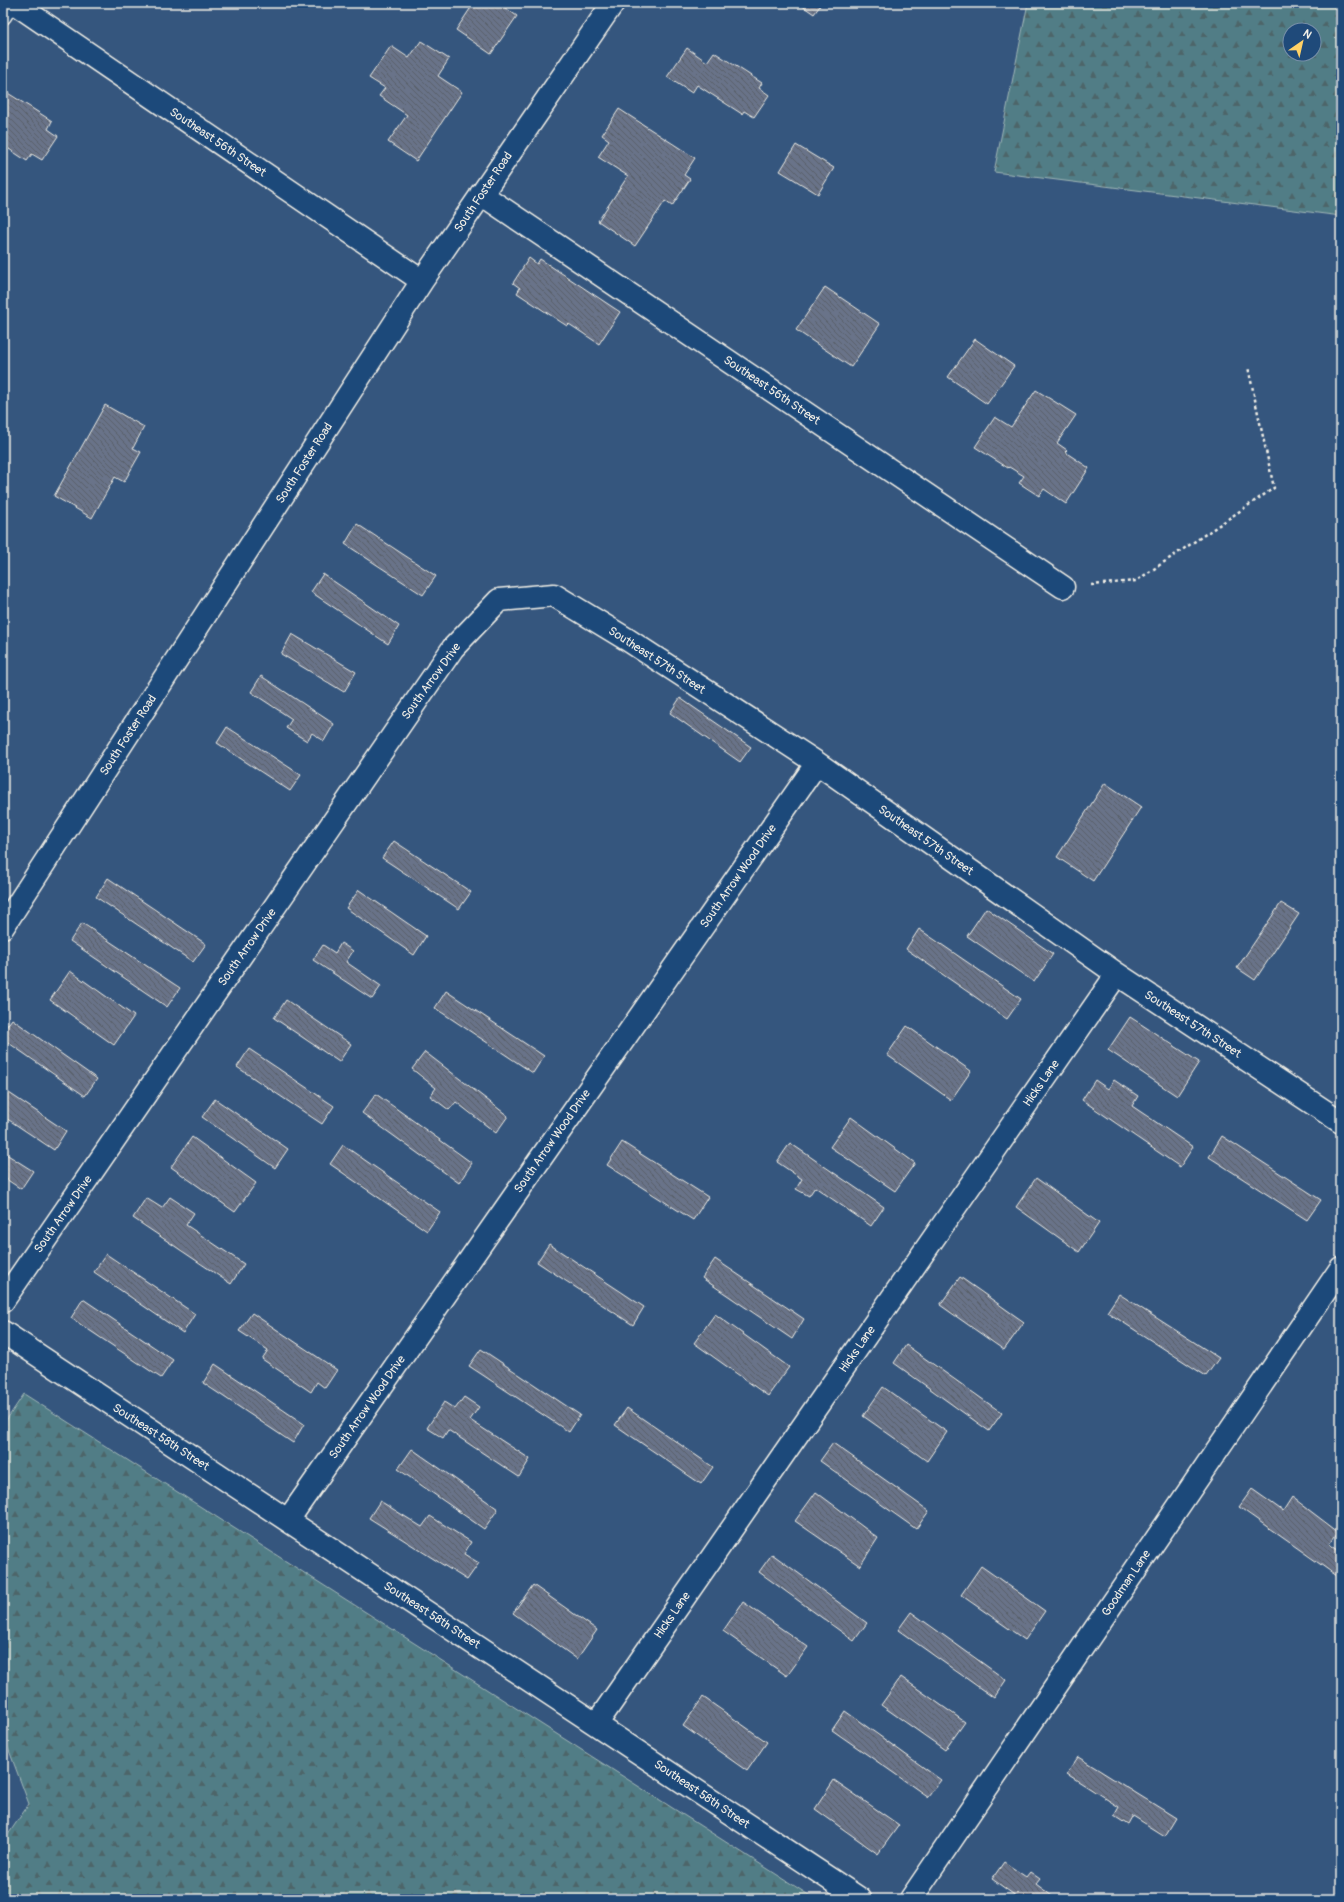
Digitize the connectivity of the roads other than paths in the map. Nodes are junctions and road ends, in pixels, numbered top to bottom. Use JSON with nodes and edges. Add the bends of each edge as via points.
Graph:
{"nodes":[{"id":1,"x":11,"y":3,"type":"edge"},
{"id":2,"x":14,"y":3,"type":"edge"},
{"id":3,"x":613,"y":3,"type":"edge"},
{"id":4,"x":3,"y":16,"type":"edge"},
{"id":5,"x":481,"y":194,"type":"junction"},
{"id":6,"x":422,"y":281,"type":"junction"},
{"id":7,"x":1063,"y":587,"type":"road end"},
{"id":8,"x":499,"y":600,"type":"joint"},
{"id":9,"x":817,"y":763,"type":"junction"},
{"id":10,"x":3,"y":927,"type":"edge"},
{"id":11,"x":1117,"y":974,"type":"junction"},
{"id":12,"x":1341,"y":1122,"type":"edge"},
{"id":13,"x":1341,"y":1268,"type":"edge"},
{"id":14,"x":3,"y":1301,"type":"edge"},
{"id":15,"x":3,"y":1332,"type":"edge"},
{"id":16,"x":288,"y":1520,"type":"junction"},
{"id":17,"x":597,"y":1724,"type":"junction"},
{"id":18,"x":860,"y":1899,"type":"edge"},
{"id":19,"x":911,"y":1899,"type":"edge"}],
"edges":[{"from":1,"to":4,"type":"lane"},
{"from":2,"to":6,"type":"street","name":"Southeast 56th Street"},
{"from":3,"to":5,"type":"street","name":"South Foster Road"},
{"from":5,"to":6,"type":"street","name":"South Foster Road"},
{"from":5,"to":7,"type":"street","name":"Southeast 56th Street"},
{"from":6,"to":10,"type":"street","name":"South Foster Road"},
{"from":8,"to":9,"type":"street","name":"Southeast 57th Street","via":[[554,595]]},
{"from":8,"to":14,"type":"street","name":"South Arrow Drive","via":[[453,648]]},
{"from":9,"to":11,"type":"street","name":"Southeast 57th Street"},
{"from":9,"to":16,"type":"street","name":"South Arrow Wood Drive"},
{"from":11,"to":12,"type":"street","name":"Southeast 57th Street"},
{"from":11,"to":17,"type":"street","name":"Hicks Lane"},
{"from":13,"to":19,"type":"street","name":"Goodman Lane"},
{"from":15,"to":16,"type":"street","name":"Southeast 58th Street"},
{"from":16,"to":17,"type":"street","name":"Southeast 58th Street"},
{"from":17,"to":18,"type":"street","name":"Southeast 58th Street"}]}
